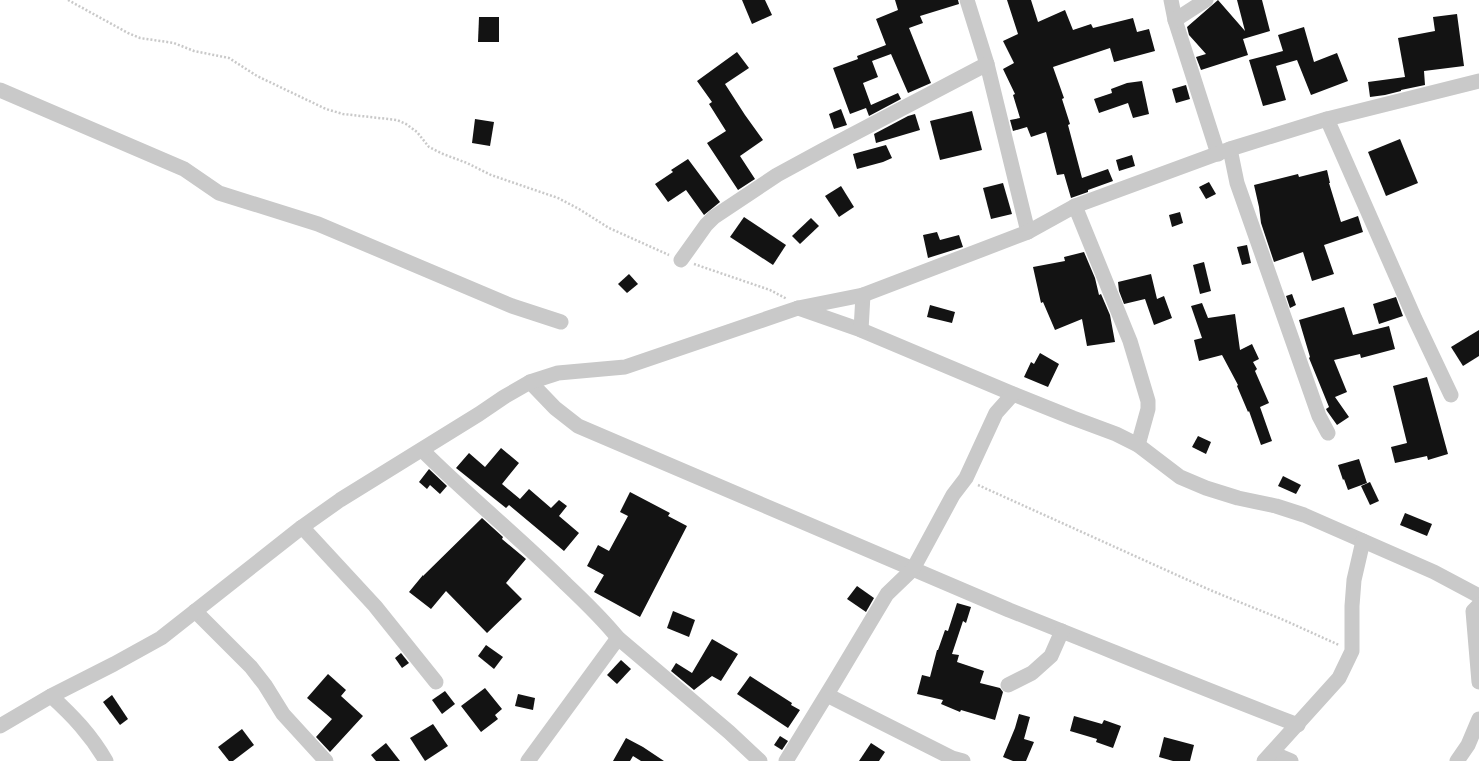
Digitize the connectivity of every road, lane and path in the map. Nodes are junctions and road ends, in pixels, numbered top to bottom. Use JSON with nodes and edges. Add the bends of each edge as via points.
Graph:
{"nodes":[{"id":1,"x":68,"y":0,"type":"edge"},
{"id":2,"x":967,"y":0,"type":"edge"},
{"id":3,"x":1171,"y":0,"type":"edge"},
{"id":4,"x":1206,"y":0,"type":"edge"},
{"id":5,"x":1175,"y":20,"type":"junction"},
{"id":6,"x":987,"y":64,"type":"junction"},
{"id":7,"x":1479,"y":81,"type":"edge"},
{"id":8,"x":0,"y":90,"type":"edge"},
{"id":9,"x":1327,"y":119,"type":"junction"},
{"id":10,"x":1224,"y":152,"type":"junction"},
{"id":11,"x":1075,"y":206,"type":"junction"},
{"id":12,"x":1028,"y":232,"type":"junction"},
{"id":13,"x":681,"y":260,"type":"junction"},
{"id":14,"x":863,"y":295,"type":"junction"},
{"id":15,"x":798,"y":308,"type":"junction"},
{"id":16,"x":561,"y":322,"type":"dead end"},
{"id":17,"x":861,"y":330,"type":"junction"},
{"id":18,"x":530,"y":382,"type":"junction"},
{"id":19,"x":1013,"y":394,"type":"junction"},
{"id":20,"x":1451,"y":395,"type":"dead end"},
{"id":21,"x":1328,"y":432,"type":"dead end"},
{"id":22,"x":1138,"y":445,"type":"junction"},
{"id":23,"x":422,"y":450,"type":"junction"},
{"id":24,"x":966,"y":478,"type":"junction"},
{"id":25,"x":302,"y":526,"type":"junction"},
{"id":26,"x":1363,"y":541,"type":"junction"},
{"id":27,"x":913,"y":569,"type":"junction"},
{"id":28,"x":1479,"y":596,"type":"edge"},
{"id":29,"x":1479,"y":605,"type":"edge"},
{"id":30,"x":195,"y":611,"type":"junction"},
{"id":31,"x":1062,"y":631,"type":"junction"},
{"id":32,"x":618,"y":638,"type":"junction"},
{"id":33,"x":1352,"y":651,"type":"junction"},
{"id":34,"x":436,"y":682,"type":"dead end"},
{"id":35,"x":1479,"y":682,"type":"edge"},
{"id":36,"x":1008,"y":685,"type":"dead end"},
{"id":37,"x":827,"y":695,"type":"junction"},
{"id":38,"x":52,"y":696,"type":"junction"},
{"id":39,"x":1479,"y":720,"type":"edge"},
{"id":40,"x":1298,"y":725,"type":"junction"},
{"id":41,"x":0,"y":726,"type":"edge"},
{"id":42,"x":1268,"y":757,"type":"edge"},
{"id":43,"x":106,"y":761,"type":"edge"},
{"id":44,"x":326,"y":761,"type":"edge"},
{"id":45,"x":528,"y":761,"type":"edge"},
{"id":46,"x":760,"y":761,"type":"edge"},
{"id":47,"x":786,"y":761,"type":"edge"},
{"id":48,"x":963,"y":761,"type":"edge"},
{"id":49,"x":1291,"y":761,"type":"edge"},
{"id":50,"x":1457,"y":761,"type":"edge"}],
"edges":[{"from":1,"to":13,"type":"path","via":[[140,38],[229,58],[257,76],[326,109],[343,114],[397,120],[417,132],[429,147],[443,154],[491,175],[558,198],[609,228]]},
{"from":2,"to":6,"type":"street"},
{"from":3,"to":5,"type":"street"},
{"from":4,"to":5,"type":"street"},
{"from":5,"to":10,"type":"street"},
{"from":6,"to":12,"type":"street"},
{"from":6,"to":13,"type":"street","via":[[777,175],[714,217]]},
{"from":7,"to":9,"type":"street"},
{"from":8,"to":16,"type":"street","via":[[184,169],[219,193],[318,224],[512,306]]},
{"from":9,"to":10,"type":"street"},
{"from":9,"to":20,"type":"street"},
{"from":10,"to":11,"type":"street"},
{"from":10,"to":21,"type":"street","via":[[1319,416]]},
{"from":11,"to":12,"type":"street"},
{"from":11,"to":22,"type":"street","via":[[1130,341],[1148,401]]},
{"from":12,"to":14,"type":"street"},
{"from":13,"to":15,"type":"path","via":[[784,296]]},
{"from":14,"to":15,"type":"street"},
{"from":14,"to":17,"type":"street"},
{"from":15,"to":17,"type":"street"},
{"from":15,"to":18,"type":"street","via":[[625,367],[558,373]]},
{"from":17,"to":19,"type":"street"},
{"from":18,"to":23,"type":"street"},
{"from":18,"to":27,"type":"street","via":[[555,408],[578,426]]},
{"from":19,"to":22,"type":"street"},
{"from":19,"to":24,"type":"street","via":[[996,413]]},
{"from":22,"to":26,"type":"street","via":[[1180,476],[1206,488],[1304,515]]},
{"from":23,"to":25,"type":"street"},
{"from":23,"to":32,"type":"street","via":[[440,469],[527,545],[603,619]]},
{"from":24,"to":27,"type":"street","via":[[953,494]]},
{"from":24,"to":33,"type":"path"},
{"from":25,"to":30,"type":"street"},
{"from":25,"to":34,"type":"street","via":[[375,606]]},
{"from":26,"to":28,"type":"street","via":[[1434,572]]},
{"from":26,"to":33,"type":"street","via":[[1354,580]]},
{"from":27,"to":31,"type":"street"},
{"from":27,"to":37,"type":"street","via":[[886,594]]},
{"from":29,"to":35,"type":"street","via":[[1473,611]]},
{"from":30,"to":38,"type":"street","via":[[161,638]]},
{"from":30,"to":44,"type":"street","via":[[251,667],[283,714]]},
{"from":31,"to":36,"type":"street","via":[[1051,656],[1032,673]]},
{"from":31,"to":40,"type":"street","via":[[1199,688]]},
{"from":32,"to":45,"type":"street"},
{"from":32,"to":46,"type":"street"},
{"from":33,"to":40,"type":"street","via":[[1338,678]]},
{"from":37,"to":47,"type":"street"},
{"from":37,"to":48,"type":"street","via":[[952,758]]},
{"from":38,"to":41,"type":"street"},
{"from":38,"to":43,"type":"street","via":[[86,730]]},
{"from":39,"to":50,"type":"street","via":[[1468,745]]},
{"from":40,"to":42,"type":"street"},
{"from":42,"to":49,"type":"street"}]}
